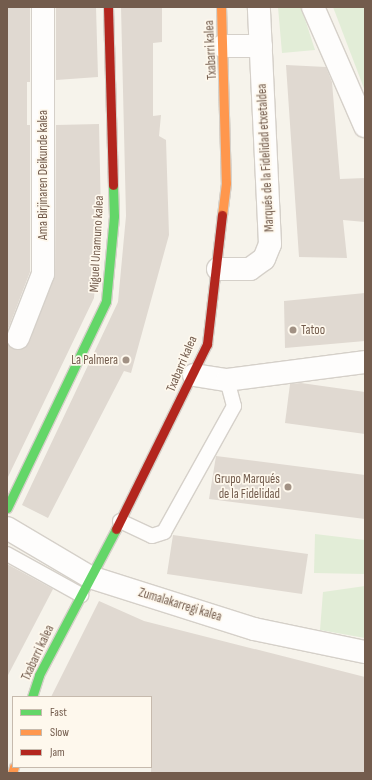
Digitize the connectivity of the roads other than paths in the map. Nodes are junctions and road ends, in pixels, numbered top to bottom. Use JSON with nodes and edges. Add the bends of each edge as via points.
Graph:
{"nodes":[{"id":1,"x":43,"y":7,"type":"edge"},
{"id":2,"x":108,"y":7,"type":"edge"},
{"id":3,"x":221,"y":7,"type":"edge"},
{"id":4,"x":259,"y":7,"type":"edge"},
{"id":5,"x":314,"y":7,"type":"edge"},
{"id":6,"x":223,"y":46,"type":"junction"},
{"id":7,"x":261,"y":46,"type":"junction"},
{"id":8,"x":365,"y":126,"type":"edge"},
{"id":9,"x":218,"y":269,"type":"junction"},
{"id":10,"x":18,"y":338,"type":"dead end"},
{"id":11,"x":365,"y":362,"type":"edge"},
{"id":12,"x":194,"y":375,"type":"junction"},
{"id":13,"x":227,"y":380,"type":"junction"},
{"id":14,"x":7,"y":508,"type":"edge"},
{"id":15,"x":120,"y":521,"type":"junction"},
{"id":16,"x":7,"y":528,"type":"edge"},
{"id":17,"x":7,"y":554,"type":"edge"},
{"id":18,"x":85,"y":586,"type":"junction"},
{"id":19,"x":365,"y":652,"type":"edge"},
{"id":20,"x":32,"y":696,"type":"edge"}],
"edges":[{"from":1,"to":10,"type":"street","name":"Ama Birjinaren Deikunde kalea","via":[[43,274]]},
{"from":2,"to":14,"type":"street","name":"Miguel Unamuno kalea","via":[[114,216],[106,301],[59,406]]},
{"from":3,"to":6,"type":"street","name":"Txabarri kalea"},
{"from":4,"to":7,"type":"street","name":"Marqués de la Fidelidad etxetaldea"},
{"from":5,"to":8,"type":"street"},
{"from":6,"to":7,"type":"street"},
{"from":6,"to":9,"type":"street","name":"Txabarri kalea","via":[[226,184]]},
{"from":7,"to":9,"type":"street","name":"Marqués de la Fidelidad etxetaldea","via":[[270,244],[264,259],[250,269]]},
{"from":9,"to":12,"type":"street","name":"Txabarri kalea","via":[[207,344]]},
{"from":11,"to":13,"type":"street"},
{"from":12,"to":13,"type":"street"},
{"from":12,"to":15,"type":"street","name":"Txabarri kalea"},
{"from":13,"to":15,"type":"lane","via":[[234,406],[164,532],[152,536]]},
{"from":15,"to":18,"type":"street","name":"Txabarri kalea"},
{"from":16,"to":18,"type":"street","name":"Zumalakarregi kalea"},
{"from":17,"to":18,"type":"lane"},
{"from":18,"to":19,"type":"street","name":"Zumalakarregi kalea","via":[[254,628]]},
{"from":18,"to":20,"type":"street","name":"Txabarri kalea","via":[[38,675]]}]}
